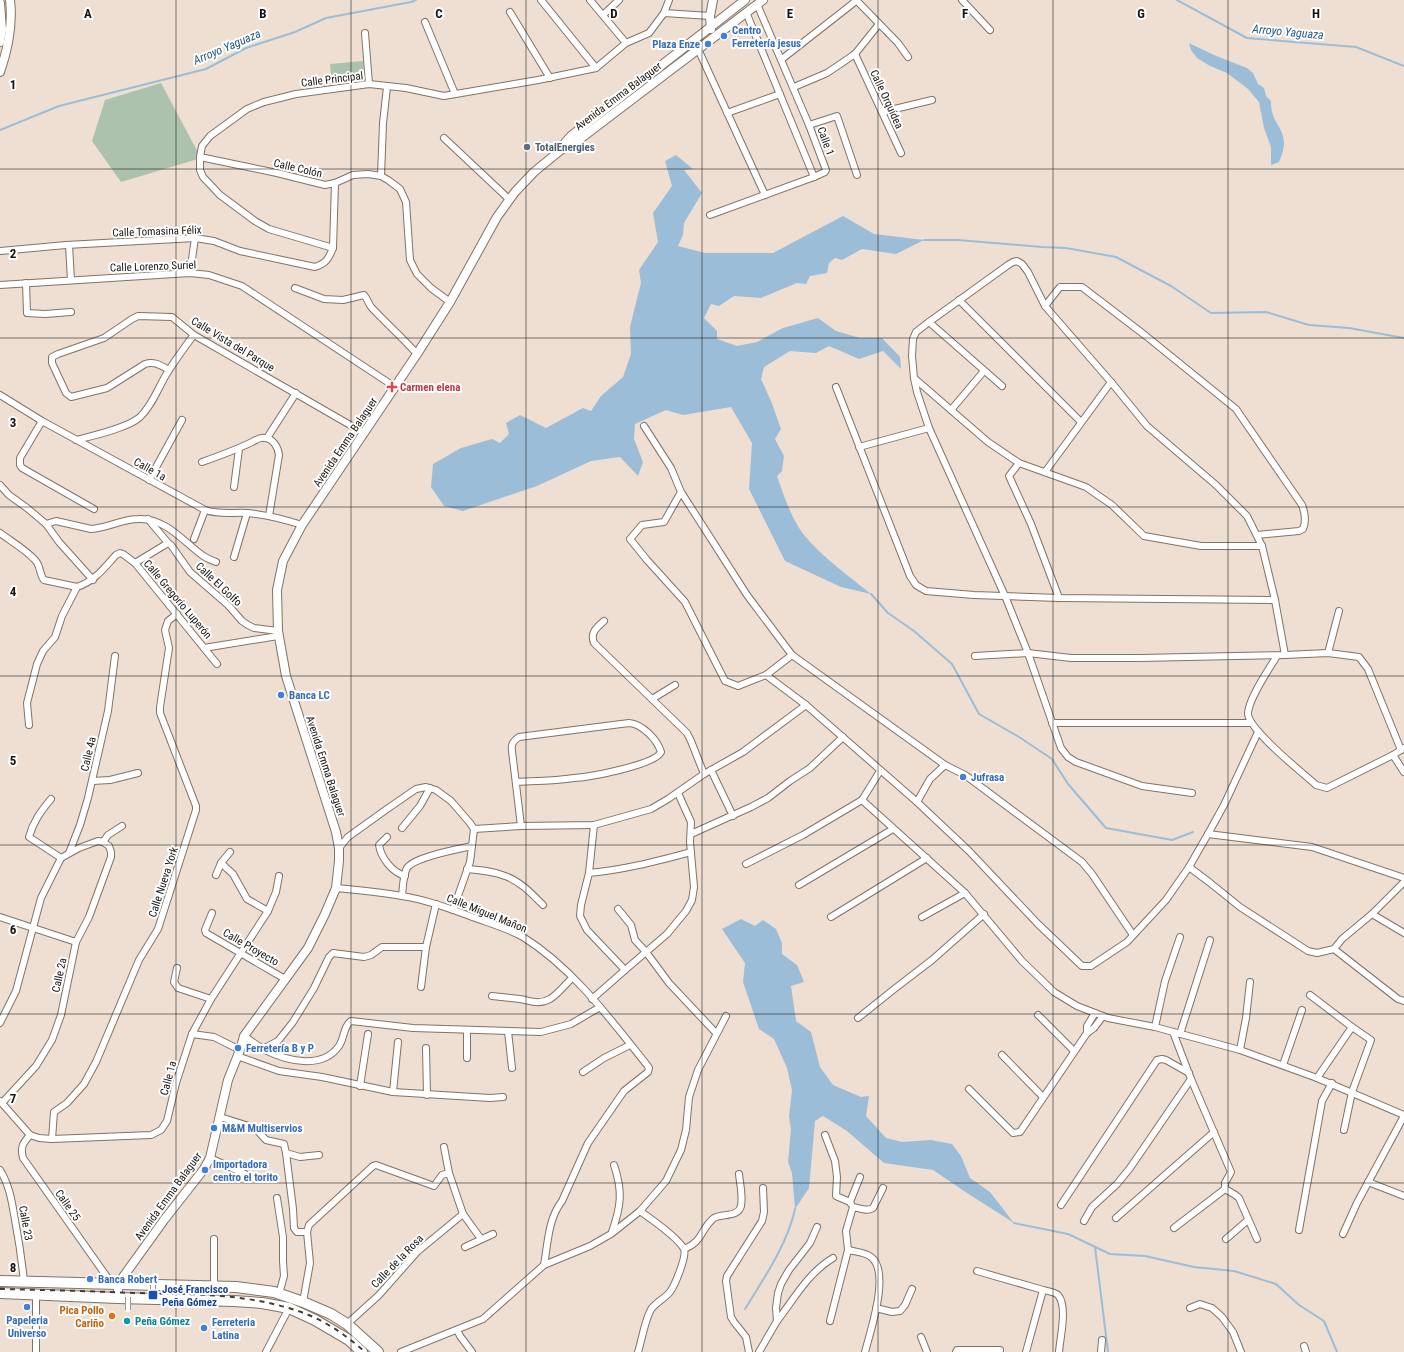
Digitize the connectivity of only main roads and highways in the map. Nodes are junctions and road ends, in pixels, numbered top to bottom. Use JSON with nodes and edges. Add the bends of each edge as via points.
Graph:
{"nodes":[{"id":1,"x":0,"y":1281,"type":"edge"},
{"id":2,"x":0,"y":1293,"type":"edge"},
{"id":3,"x":362,"y":1352,"type":"edge"},
{"id":4,"x":378,"y":1352,"type":"edge"}],
"edges":[{"from":1,"to":4,"type":"main road","via":[[236,1287],[278,1294],[331,1314],[347,1324]]},
{"from":2,"to":3,"type":"main road","via":[[248,1301],[289,1308],[349,1340]]}]}
